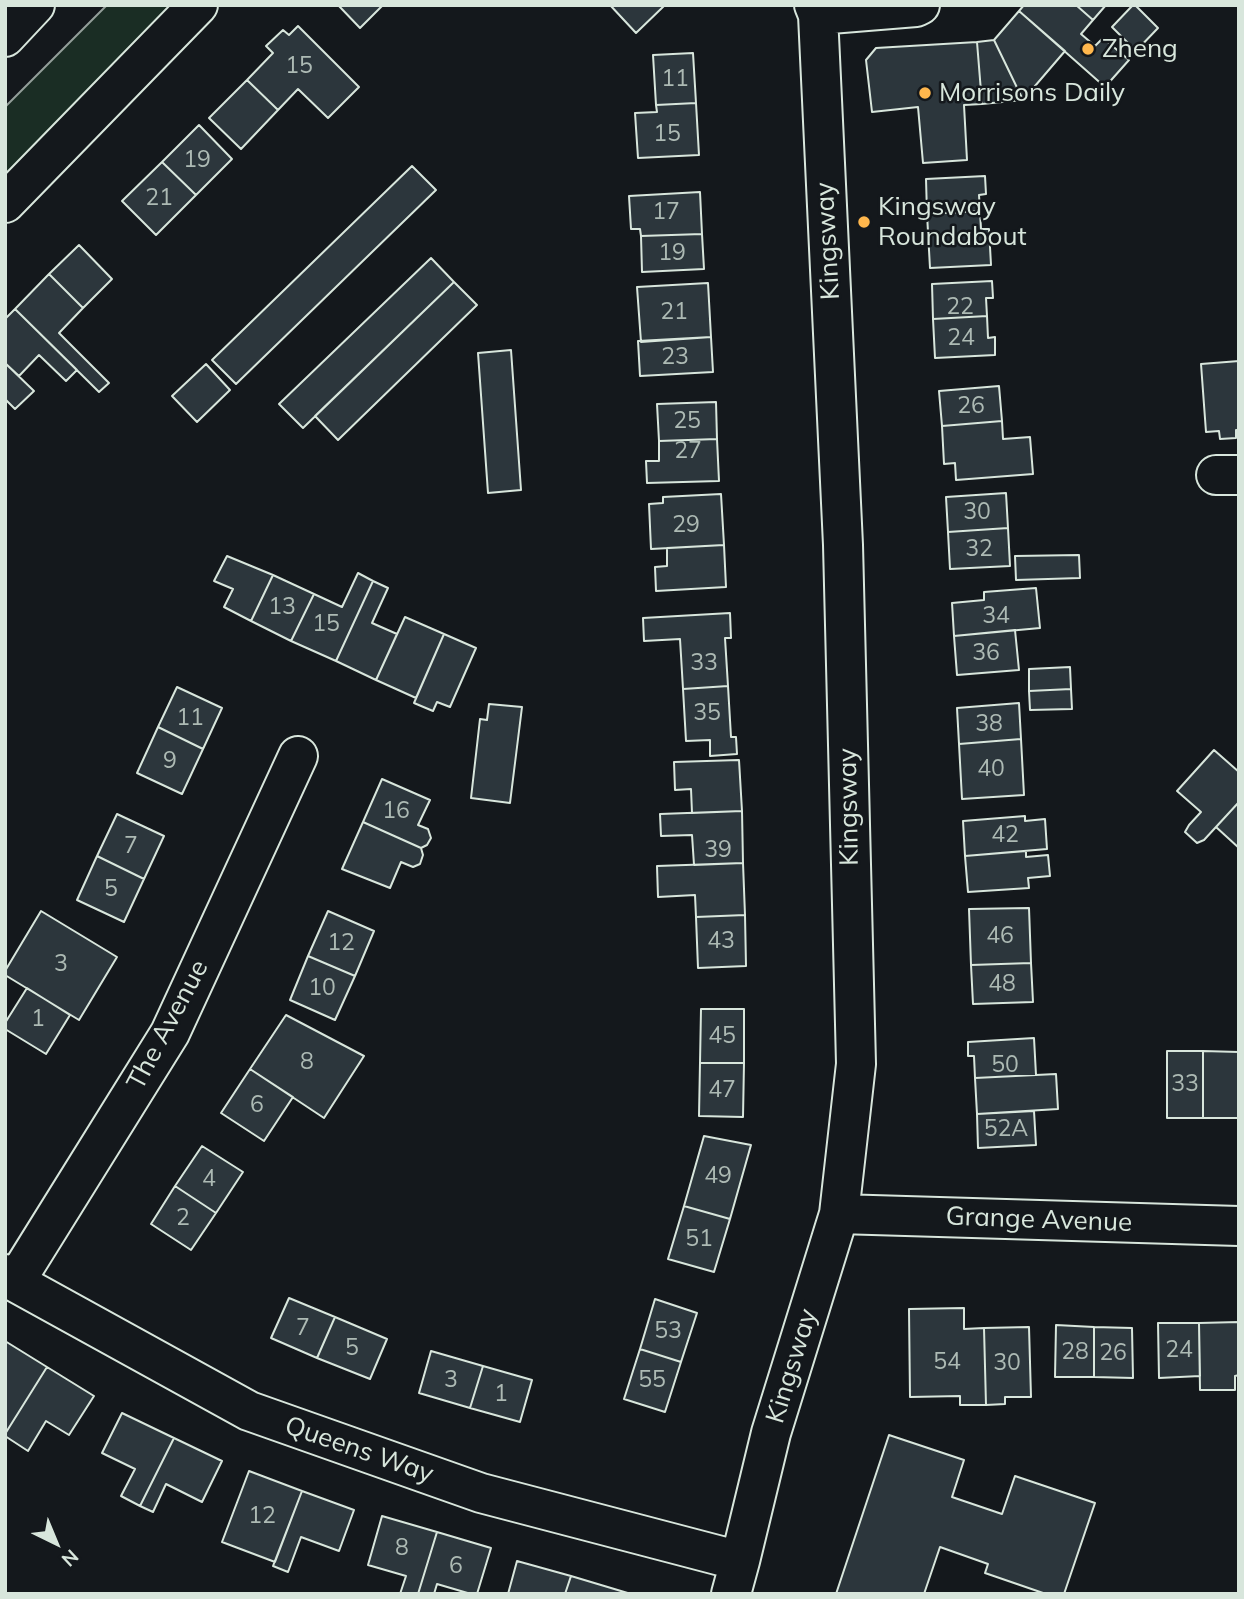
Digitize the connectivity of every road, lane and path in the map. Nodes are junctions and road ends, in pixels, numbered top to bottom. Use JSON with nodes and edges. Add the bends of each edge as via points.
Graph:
{"nodes":[{"id":1,"x":35,"y":5,"type":"edge"},
{"id":2,"x":198,"y":5,"type":"edge"},
{"id":3,"x":920,"y":5,"type":"edge"},
{"id":4,"x":816,"y":10,"type":"edge"},
{"id":5,"x":5,"y":37,"type":"edge"},
{"id":6,"x":5,"y":203,"type":"edge"},
{"id":7,"x":298,"y":757,"type":"dead end"},
{"id":8,"x":839,"y":1214,"type":"junction"},
{"id":9,"x":1239,"y":1226,"type":"edge"},
{"id":10,"x":10,"y":1278,"type":"edge"},
{"id":11,"x":735,"y":1578,"type":"edge"}],
"edges":[{"from":1,"to":5,"type":"street"},
{"from":2,"to":6,"type":"street"},
{"from":3,"to":4,"type":"street"},
{"from":4,"to":8,"type":"street","name":"Kingsway","via":[[843,545],[856,1064]]},
{"from":7,"to":10,"type":"street","name":"The Avenue","via":[[170,1033]]},
{"from":8,"to":9,"type":"street","name":"Grange Avenue"},
{"from":8,"to":11,"type":"street","name":"Kingsway","via":[[771,1433]]},
{"from":10,"to":11,"type":"street","name":"Queens Way","via":[[249,1411]]}]}
